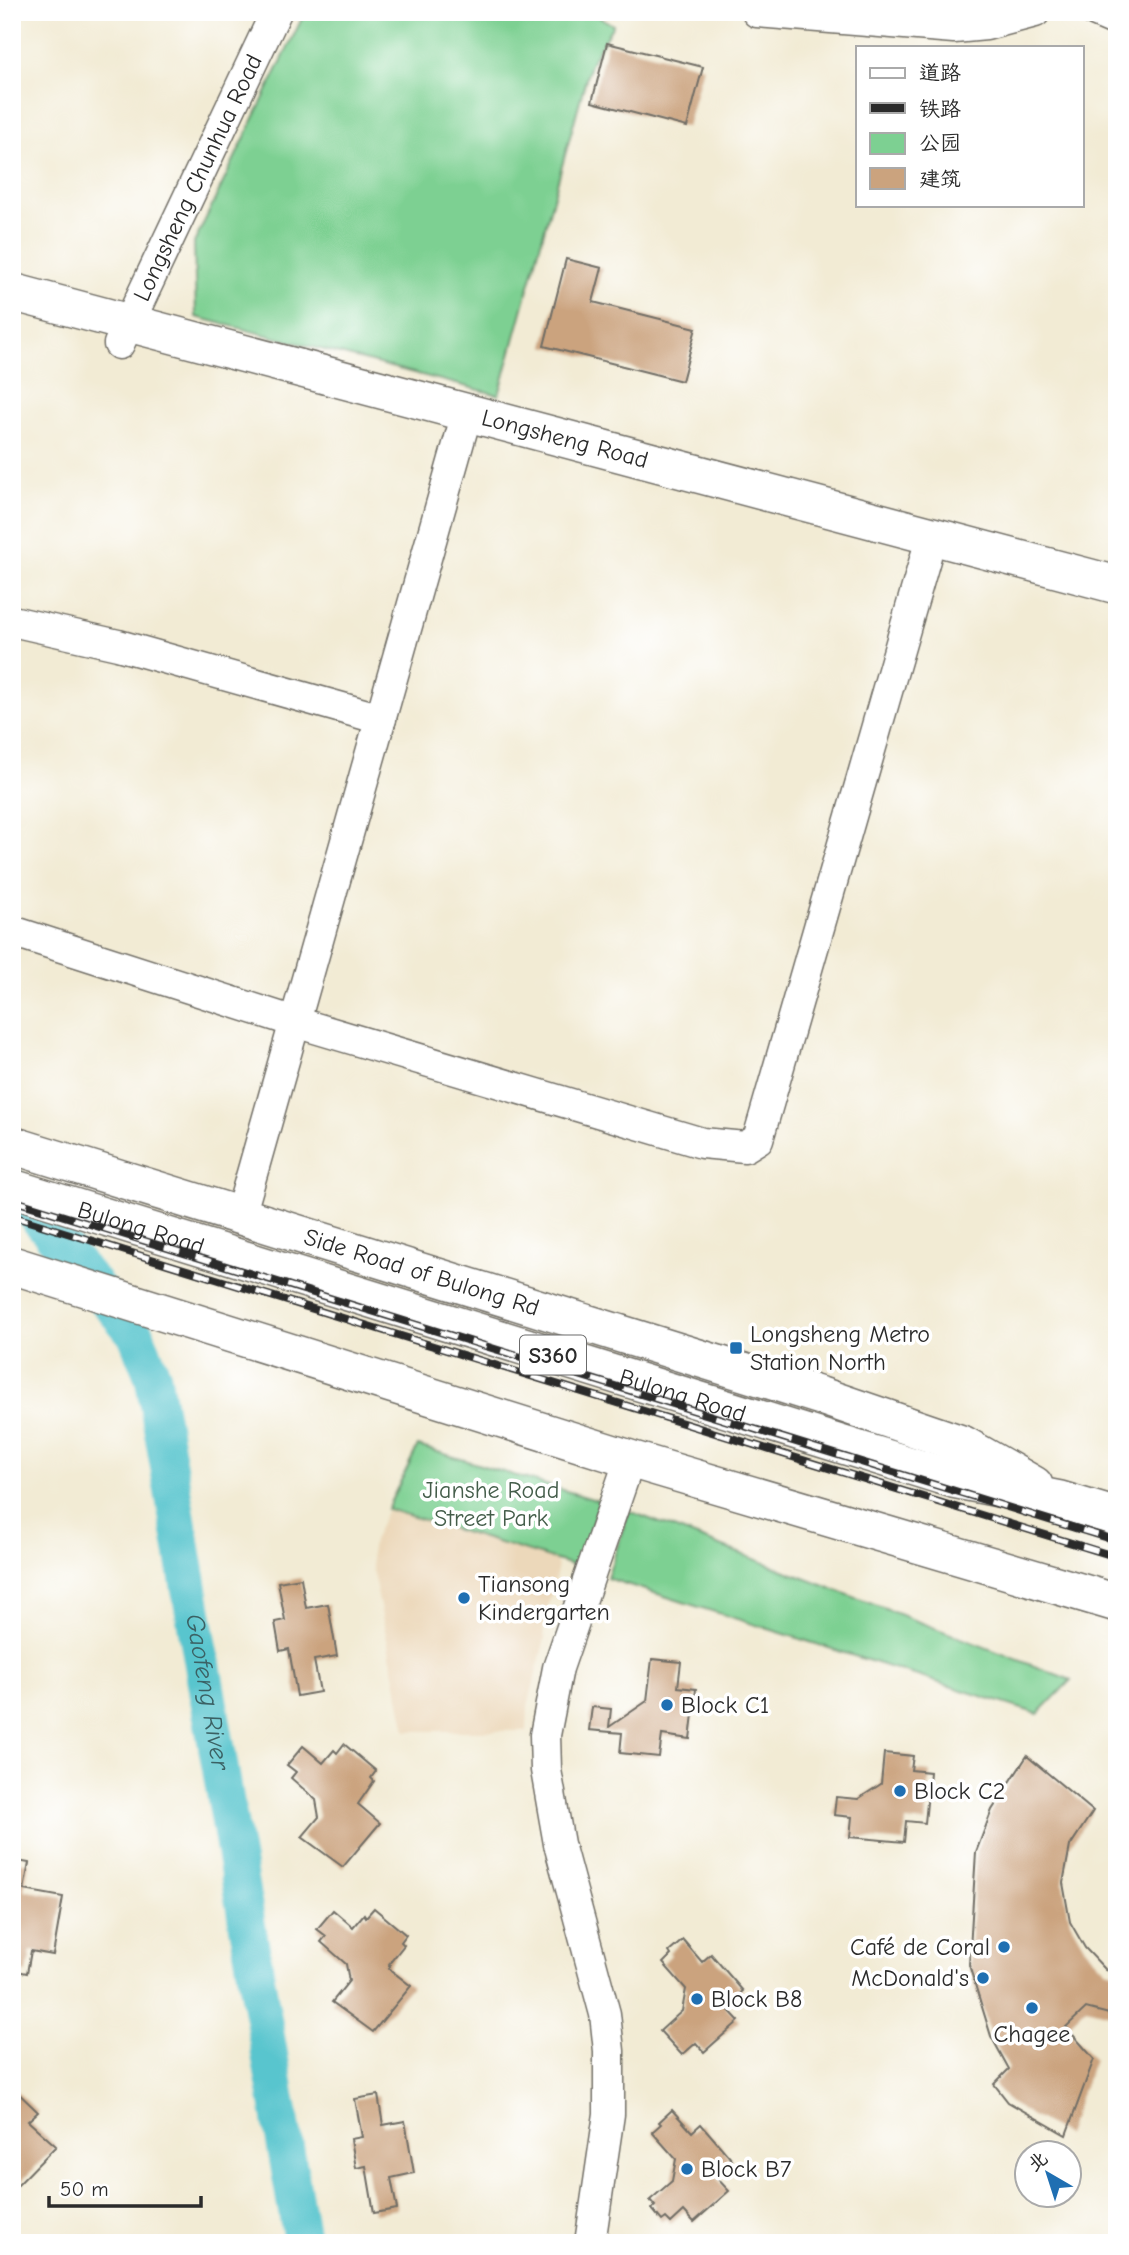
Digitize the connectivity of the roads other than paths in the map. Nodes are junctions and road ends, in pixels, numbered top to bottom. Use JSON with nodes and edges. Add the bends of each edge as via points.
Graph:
{"nodes":[{"id":1,"x":275,"y":12,"type":"edge"},
{"id":2,"x":757,"y":12,"type":"edge"},
{"id":3,"x":1035,"y":12,"type":"edge"},
{"id":4,"x":1096,"y":12,"type":"edge"},
{"id":5,"x":1004,"y":16,"type":"edge"},
{"id":6,"x":1117,"y":21,"type":"edge"},
{"id":7,"x":12,"y":292,"type":"edge"},
{"id":8,"x":12,"y":316,"type":"edge"},
{"id":9,"x":124,"y":334,"type":"junction"},
{"id":10,"x":464,"y":424,"type":"junction"},
{"id":11,"x":926,"y":556,"type":"junction"},
{"id":12,"x":1117,"y":584,"type":"edge"},
{"id":13,"x":1117,"y":607,"type":"edge"},
{"id":14,"x":12,"y":621,"type":"edge"},
{"id":15,"x":381,"y":719,"type":"junction"},
{"id":16,"x":12,"y":931,"type":"edge"},
{"id":17,"x":295,"y":1021,"type":"junction"},
{"id":18,"x":12,"y":1145,"type":"edge"},
{"id":19,"x":12,"y":1188,"type":"edge"},
{"id":20,"x":240,"y":1216,"type":"junction"},
{"id":21,"x":17,"y":1267,"type":"edge"},
{"id":22,"x":630,"y":1459,"type":"junction"},
{"id":23,"x":1059,"y":1500,"type":"junction"},
{"id":24,"x":1117,"y":1517,"type":"edge"},
{"id":25,"x":1117,"y":1603,"type":"edge"},
{"id":26,"x":590,"y":2243,"type":"edge"}],
"edges":[{"from":1,"to":9,"type":"street","name":"Longsheng Chunhua Road"},
{"from":2,"to":5,"type":"street","via":[[954,28],[986,25]]},
{"from":3,"to":5,"type":"street"},
{"from":4,"to":6,"type":"street"},
{"from":7,"to":9,"type":"main road","name":"Longsheng Road"},
{"from":8,"to":9,"type":"main road","name":"Longsheng Road"},
{"from":9,"to":10,"type":"main road","name":"Longsheng Road"},
{"from":10,"to":11,"type":"main road","name":"Longsheng Road"},
{"from":10,"to":12,"type":"main road","name":"Longsheng Road"},
{"from":10,"to":15,"type":"street"},
{"from":11,"to":13,"type":"main road","name":"Longsheng Road"},
{"from":11,"to":17,"type":"street","via":[[758,1139],[745,1147],[702,1143]]},
{"from":14,"to":15,"type":"street","via":[[118,645]]},
{"from":15,"to":17,"type":"street"},
{"from":16,"to":17,"type":"street"},
{"from":17,"to":20,"type":"street"},
{"from":18,"to":20,"type":"main road","name":"Side Road of Bulong Rd"},
{"from":19,"to":23,"type":"main road","name":"Bulong Road","number":"S360","via":[[953,1479]]},
{"from":20,"to":23,"type":"main road","name":"Side Road of Bulong Rd","via":[[821,1396],[964,1445]]},
{"from":21,"to":22,"type":"main road"},
{"from":22,"to":25,"type":"main road"},
{"from":22,"to":26,"type":"street","via":[[558,1668],[545,1735],[559,1844],[605,2014],[609,2051],[610,2114]]},
{"from":23,"to":24,"type":"main road","name":"Bulong Road","number":"S360"}]}
